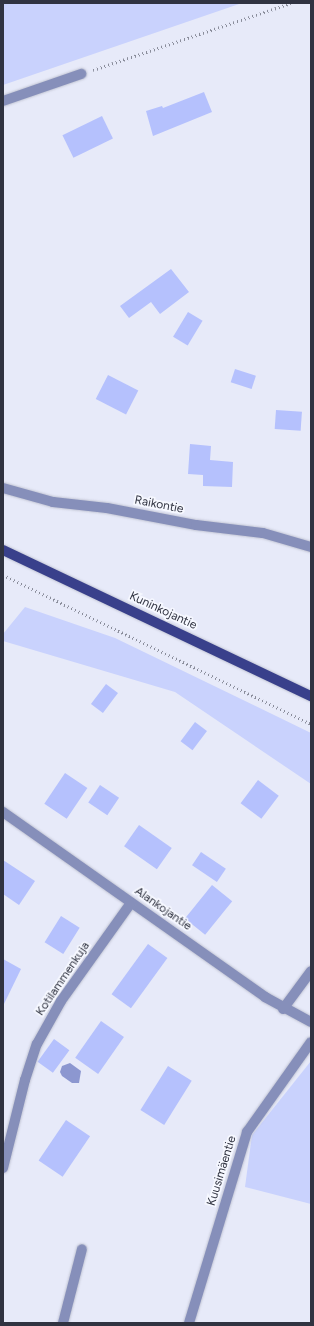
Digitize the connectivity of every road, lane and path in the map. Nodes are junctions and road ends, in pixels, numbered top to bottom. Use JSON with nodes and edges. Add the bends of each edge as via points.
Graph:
{"nodes":[{"id":1,"x":291,"y":3,"type":"edge"},
{"id":2,"x":81,"y":74,"type":"joint"},
{"id":3,"x":3,"y":101,"type":"edge"},
{"id":4,"x":3,"y":488,"type":"edge"},
{"id":5,"x":311,"y":547,"type":"edge"},
{"id":6,"x":3,"y":550,"type":"edge"},
{"id":7,"x":3,"y":575,"type":"edge"},
{"id":8,"x":311,"y":696,"type":"edge"},
{"id":9,"x":311,"y":724,"type":"edge"},
{"id":10,"x":3,"y":812,"type":"edge"},
{"id":11,"x":131,"y":903,"type":"junction"},
{"id":12,"x":311,"y":971,"type":"edge"},
{"id":13,"x":283,"y":1009,"type":"junction"},
{"id":14,"x":311,"y":1022,"type":"edge"},
{"id":15,"x":311,"y":1042,"type":"edge"},
{"id":16,"x":3,"y":1168,"type":"edge"},
{"id":17,"x":82,"y":1249,"type":"dead end"},
{"id":18,"x":63,"y":1323,"type":"edge"},
{"id":19,"x":189,"y":1323,"type":"edge"}],
"edges":[{"from":1,"to":2,"type":"path"},
{"from":2,"to":3,"type":"street"},
{"from":4,"to":5,"type":"street","name":"Raikontie","via":[[53,502],[107,508],[196,526],[263,533]]},
{"from":6,"to":8,"type":"main road","name":"Kuninkojantie"},
{"from":7,"to":9,"type":"path"},
{"from":10,"to":11,"type":"street","name":"Alankojantie"},
{"from":11,"to":13,"type":"street","name":"Alankojantie"},
{"from":11,"to":16,"type":"street","name":"Kotilammenkuja","via":[[61,1001],[37,1044],[25,1080]]},
{"from":12,"to":13,"type":"street"},
{"from":13,"to":14,"type":"street","name":"Alankojantie"},
{"from":15,"to":19,"type":"street","name":"Kuusimäentie","via":[[247,1132]]},
{"from":17,"to":18,"type":"street"}]}
